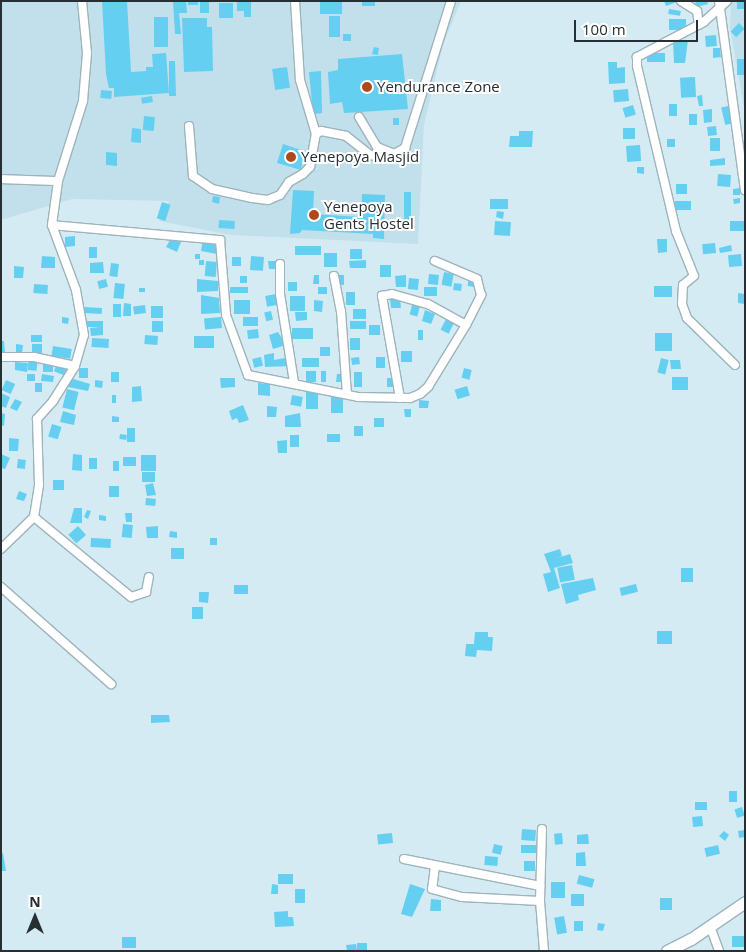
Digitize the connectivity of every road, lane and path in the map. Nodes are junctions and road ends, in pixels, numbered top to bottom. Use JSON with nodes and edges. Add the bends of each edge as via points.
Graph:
{"nodes":[{"id":1,"x":82,"y":1,"type":"edge"},
{"id":2,"x":295,"y":1,"type":"edge"},
{"id":3,"x":451,"y":1,"type":"edge"},
{"id":4,"x":681,"y":1,"type":"edge"},
{"id":5,"x":727,"y":1,"type":"edge"},
{"id":6,"x":720,"y":5,"type":"edge"},
{"id":7,"x":699,"y":25,"type":"junction"},
{"id":8,"x":358,"y":117,"type":"dead end"},
{"id":9,"x":189,"y":126,"type":"dead end"},
{"id":10,"x":316,"y":134,"type":"junction"},
{"id":11,"x":394,"y":154,"type":"junction"},
{"id":12,"x":1,"y":179,"type":"edge"},
{"id":13,"x":58,"y":181,"type":"junction"},
{"id":14,"x":745,"y":190,"type":"edge"},
{"id":15,"x":52,"y":225,"type":"junction"},
{"id":16,"x":435,"y":262,"type":"dead end"},
{"id":17,"x":280,"y":264,"type":"dead end"},
{"id":18,"x":334,"y":276,"type":"dead end"},
{"id":19,"x":466,"y":325,"type":"junction"},
{"id":20,"x":1,"y":358,"type":"edge"},
{"id":21,"x":735,"y":365,"type":"dead end"},
{"id":22,"x":75,"y":366,"type":"junction"},
{"id":23,"x":294,"y":382,"type":"junction"},
{"id":24,"x":347,"y":394,"type":"junction"},
{"id":25,"x":400,"y":398,"type":"junction"},
{"id":26,"x":34,"y":517,"type":"junction"},
{"id":27,"x":1,"y":549,"type":"edge"},
{"id":28,"x":149,"y":577,"type":"dead end"},
{"id":29,"x":1,"y":587,"type":"edge"},
{"id":30,"x":111,"y":684,"type":"dead end"},
{"id":31,"x":542,"y":829,"type":"dead end"},
{"id":32,"x":404,"y":858,"type":"dead end"},
{"id":33,"x":435,"y":866,"type":"junction"},
{"id":34,"x":540,"y":886,"type":"junction"},
{"id":35,"x":540,"y":901,"type":"junction"},
{"id":36,"x":745,"y":902,"type":"edge"},
{"id":37,"x":710,"y":926,"type":"junction"},
{"id":38,"x":544,"y":951,"type":"edge"},
{"id":39,"x":667,"y":951,"type":"edge"},
{"id":40,"x":719,"y":951,"type":"edge"}],
"edges":[{"from":1,"to":13,"type":"street","via":[[87,53],[83,101]]},
{"from":2,"to":10,"type":"street","via":[[300,80]]},
{"from":3,"to":11,"type":"street","via":[[405,148]]},
{"from":4,"to":7,"type":"street","via":[[697,11]]},
{"from":5,"to":6,"type":"street"},
{"from":6,"to":7,"type":"street"},
{"from":6,"to":14,"type":"street"},
{"from":7,"to":21,"type":"street","via":[[638,56],[638,66],[676,231],[694,276],[683,284],[682,304],[687,318]]},
{"from":8,"to":11,"type":"street","via":[[377,146]]},
{"from":9,"to":10,"type":"street","via":[[193,176],[212,189],[268,200],[280,195],[289,182],[310,167]]},
{"from":10,"to":11,"type":"street","via":[[346,136],[370,155]]},
{"from":12,"to":13,"type":"street"},
{"from":13,"to":15,"type":"street"},
{"from":15,"to":22,"type":"street","via":[[76,290],[84,335]]},
{"from":15,"to":23,"type":"street","via":[[220,240],[226,315],[248,375]]},
{"from":16,"to":19,"type":"street","via":[[477,279],[481,295]]},
{"from":17,"to":23,"type":"street","via":[[280,294]]},
{"from":18,"to":24,"type":"street","via":[[341,312]]},
{"from":19,"to":25,"type":"street","via":[[428,387],[420,394]]},
{"from":19,"to":25,"type":"street","via":[[428,304],[392,294],[382,296]]},
{"from":20,"to":22,"type":"street","via":[[34,357]]},
{"from":22,"to":26,"type":"street","via":[[53,401],[37,419],[39,485]]},
{"from":23,"to":24,"type":"street"},
{"from":24,"to":25,"type":"street"},
{"from":26,"to":27,"type":"street"},
{"from":26,"to":28,"type":"street","via":[[131,597],[146,592]]},
{"from":29,"to":30,"type":"street"},
{"from":31,"to":34,"type":"street"},
{"from":32,"to":33,"type":"street"},
{"from":33,"to":34,"type":"street"},
{"from":33,"to":35,"type":"street","via":[[432,889],[462,897]]},
{"from":34,"to":35,"type":"street"},
{"from":35,"to":38,"type":"street"},
{"from":36,"to":37,"type":"main road"},
{"from":37,"to":39,"type":"main road"},
{"from":37,"to":40,"type":"street"}]}
